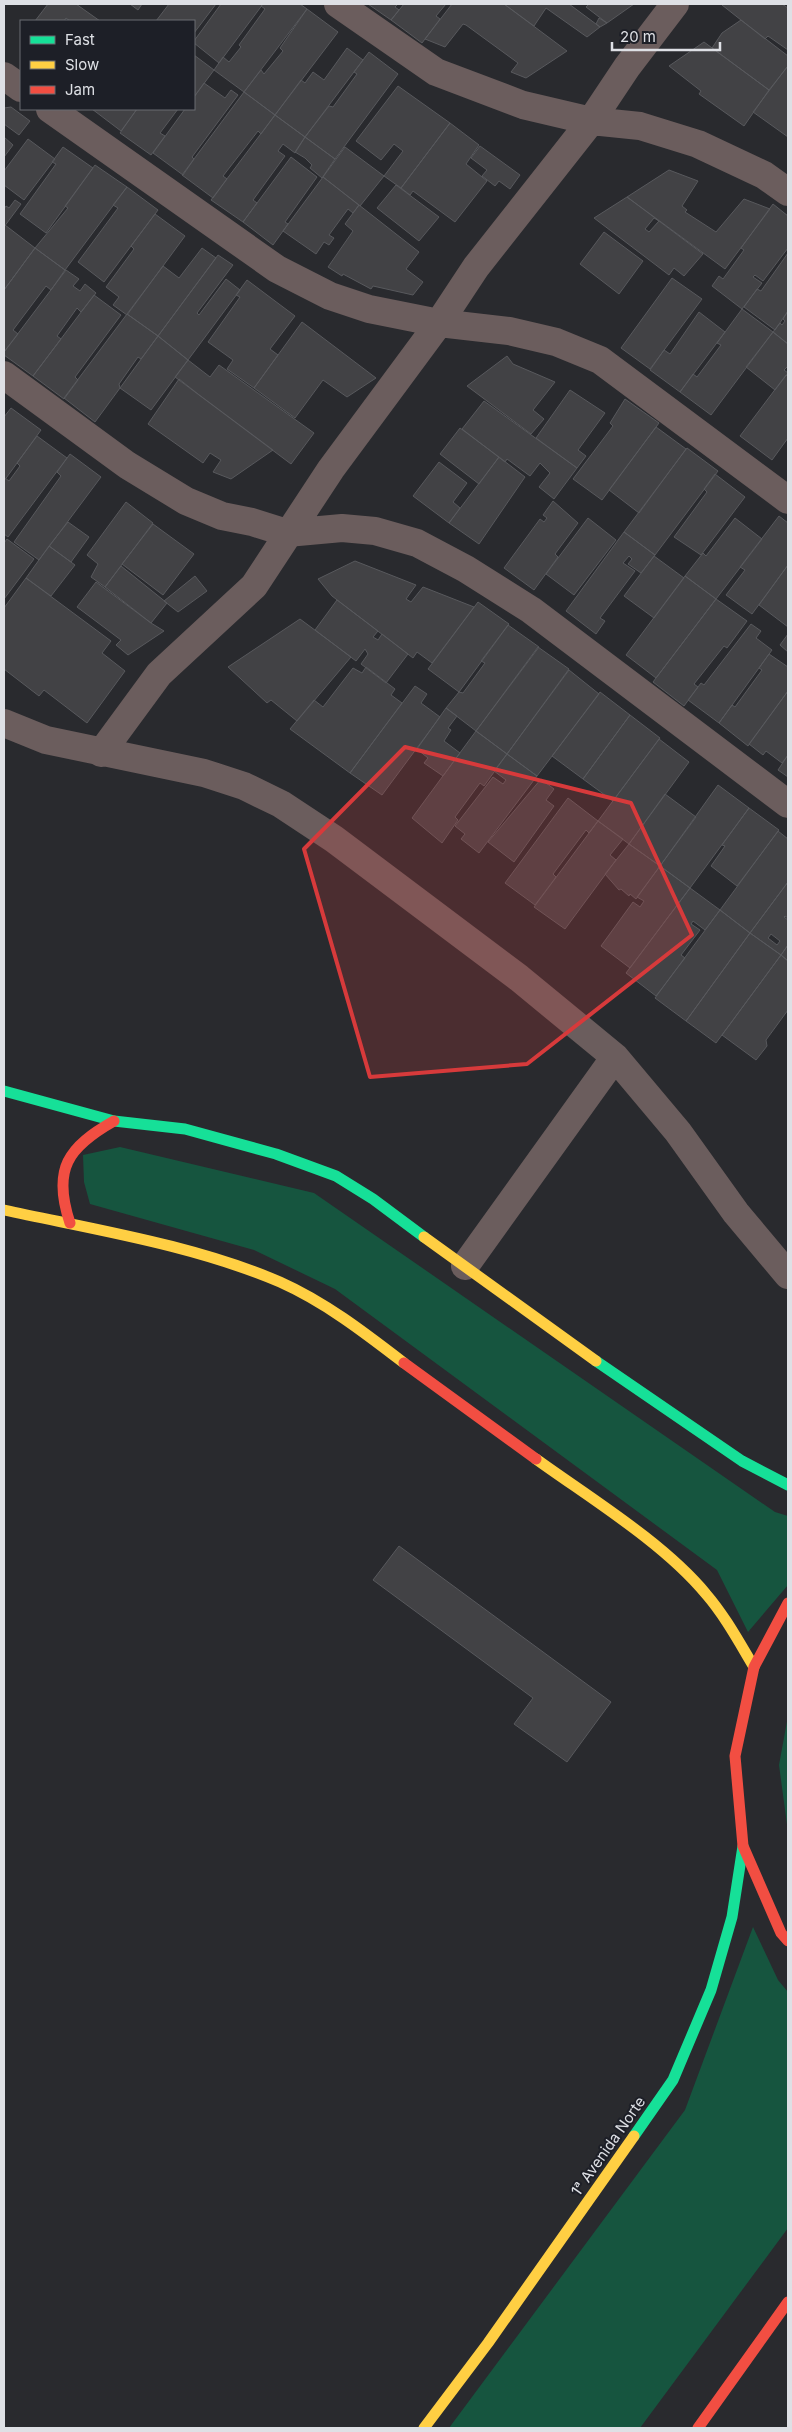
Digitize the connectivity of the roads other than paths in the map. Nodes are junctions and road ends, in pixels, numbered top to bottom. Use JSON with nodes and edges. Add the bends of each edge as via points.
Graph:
{"nodes":[{"id":1,"x":338,"y":4,"type":"edge"},
{"id":2,"x":675,"y":4,"type":"edge"},
{"id":3,"x":4,"y":76,"type":"edge"},
{"id":4,"x":20,"y":87,"type":"edge"},
{"id":5,"x":51,"y":110,"type":"edge"},
{"id":6,"x":591,"y":121,"type":"junction"},
{"id":7,"x":788,"y":192,"type":"edge"},
{"id":8,"x":439,"y":323,"type":"junction"},
{"id":9,"x":4,"y":375,"type":"edge"},
{"id":10,"x":788,"y":500,"type":"edge"},
{"id":11,"x":287,"y":533,"type":"junction"},
{"id":12,"x":4,"y":723,"type":"edge"},
{"id":13,"x":101,"y":753,"type":"junction"},
{"id":14,"x":788,"y":804,"type":"edge"},
{"id":15,"x":615,"y":1057,"type":"junction"},
{"id":16,"x":4,"y":1090,"type":"edge"},
{"id":17,"x":114,"y":1121,"type":"junction"},
{"id":18,"x":4,"y":1210,"type":"edge"},
{"id":19,"x":70,"y":1223,"type":"junction"},
{"id":20,"x":465,"y":1266,"type":"junction"},
{"id":21,"x":788,"y":1275,"type":"edge"},
{"id":22,"x":788,"y":1485,"type":"edge"},
{"id":23,"x":788,"y":1603,"type":"edge"},
{"id":24,"x":754,"y":1667,"type":"junction"},
{"id":25,"x":743,"y":1846,"type":"junction"},
{"id":26,"x":788,"y":1941,"type":"edge"},
{"id":27,"x":788,"y":2302,"type":"edge"},
{"id":28,"x":424,"y":2428,"type":"edge"},
{"id":29,"x":698,"y":2428,"type":"edge"}],
"edges":[{"from":1,"to":6,"type":"street","via":[[436,72],[523,105]]},
{"from":2,"to":6,"type":"street"},
{"from":3,"to":4,"type":"street"},
{"from":5,"to":8,"type":"street","via":[[277,269],[330,296],[369,309]]},
{"from":6,"to":7,"type":"street","via":[[640,126],[698,144],[764,175]]},
{"from":6,"to":8,"type":"street","via":[[476,266]]},
{"from":8,"to":10,"type":"street","via":[[509,331],[556,342],[600,360]]},
{"from":8,"to":11,"type":"street"},
{"from":9,"to":11,"type":"street","via":[[127,465],[186,501],[222,516]]},
{"from":11,"to":13,"type":"street","via":[[254,586],[159,674]]},
{"from":11,"to":14,"type":"street","via":[[342,528],[375,531],[416,543],[466,568],[530,610]]},
{"from":12,"to":13,"type":"street","via":[[46,740]]},
{"from":13,"to":15,"type":"street","via":[[204,774],[244,786],[281,804],[334,839],[519,978]]},
{"from":15,"to":20,"type":"street"},
{"from":15,"to":21,"type":"street","via":[[678,1132],[736,1213]]},
{"from":16,"to":17,"type":"street"},
{"from":17,"to":19,"type":"street","via":[[98,1130],[71,1154],[66,1169],[64,1208]]},
{"from":17,"to":20,"type":"street","via":[[185,1130],[276,1154],[336,1176]]},
{"from":18,"to":19,"type":"street"},
{"from":19,"to":24,"type":"street","via":[[150,1241],[242,1268],[280,1283],[353,1324],[670,1558],[706,1593]]},
{"from":20,"to":22,"type":"street","via":[[595,1362],[742,1461]]},
{"from":23,"to":24,"type":"street"},
{"from":24,"to":25,"type":"street","via":[[735,1756]]},
{"from":25,"to":26,"type":"street","via":[[781,1933]]},
{"from":25,"to":28,"type":"street","name":"1ᵃ Avenida Norte","via":[[732,1917],[714,1981],[673,2080],[488,2343]]},
{"from":27,"to":29,"type":"street"}]}
